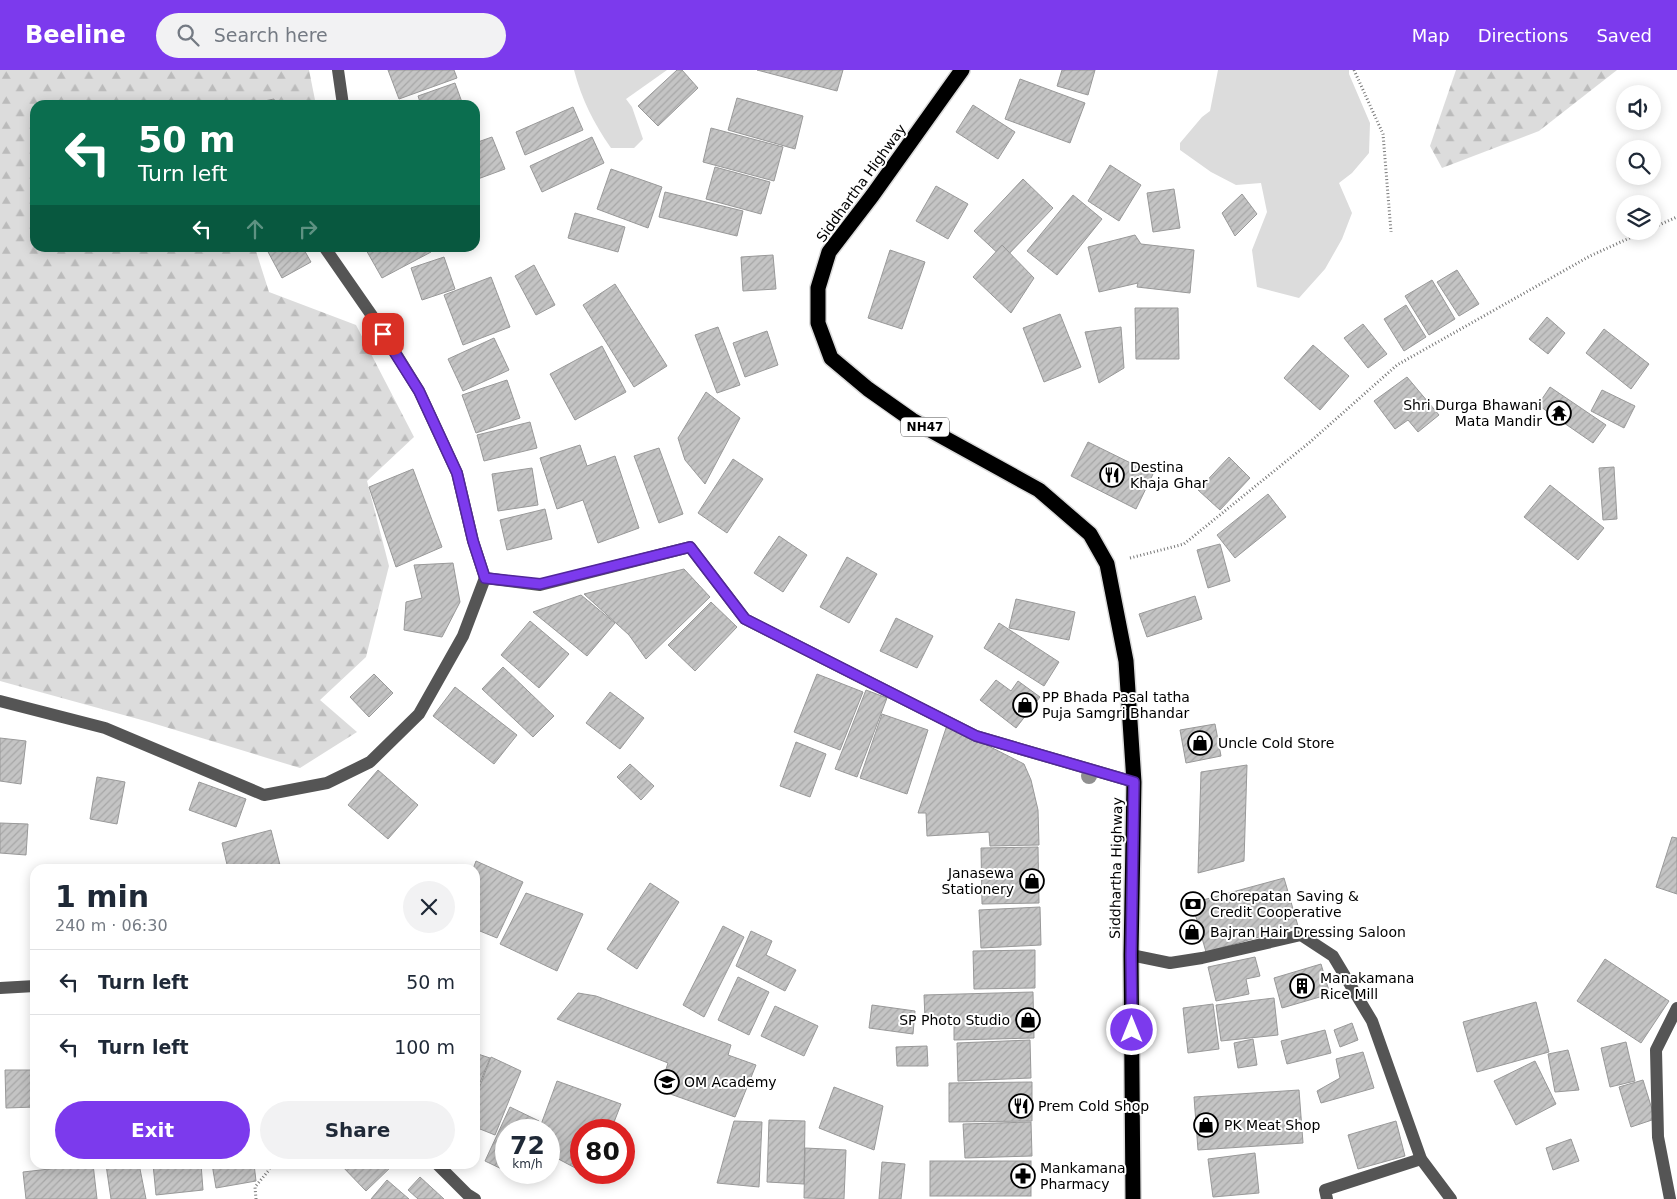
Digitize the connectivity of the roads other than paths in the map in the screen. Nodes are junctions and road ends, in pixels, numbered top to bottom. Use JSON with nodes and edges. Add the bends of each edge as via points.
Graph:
{"nodes":[{"id":1,"x":338,"y":70,"type":"edge"},
{"id":2,"x":962,"y":70,"type":"edge"},
{"id":3,"x":342,"y":100,"type":"edge"},
{"id":4,"x":328,"y":252,"type":"edge"},
{"id":5,"x":485,"y":578,"type":"junction"},
{"id":6,"x":0,"y":701,"type":"edge"},
{"id":7,"x":1134,"y":782,"type":"junction"},
{"id":8,"x":1131,"y":955,"type":"junction"},
{"id":9,"x":30,"y":986,"type":"edge"},
{"id":10,"x":0,"y":988,"type":"edge"},
{"id":11,"x":1677,"y":1008,"type":"edge"},
{"id":12,"x":1421,"y":1159,"type":"junction"},
{"id":13,"x":442,"y":1169,"type":"edge"},
{"id":14,"x":475,"y":1199,"type":"edge"},
{"id":15,"x":1133,"y":1199,"type":"edge"},
{"id":16,"x":1327,"y":1199,"type":"edge"},
{"id":17,"x":1450,"y":1199,"type":"edge"},
{"id":18,"x":1670,"y":1199,"type":"edge"}],
"edges":[{"from":1,"to":3,"type":"street"},
{"from":2,"to":7,"type":"highway","name":"Siddhartha Highway","number":"NH47","via":[[829,252],[818,288],[818,323],[831,358],[868,390],[912,420],[1039,490],[1090,534],[1106,564],[1126,661]]},
{"from":4,"to":5,"type":"street","via":[[419,391],[457,473]]},
{"from":5,"to":6,"type":"street","via":[[463,636],[419,714],[370,762],[327,783],[264,795],[105,728]]},
{"from":5,"to":7,"type":"street","via":[[540,584],[690,547],[745,619],[976,736]]},
{"from":7,"to":8,"type":"highway","name":"Siddhartha Highway","number":"NH47"},
{"from":8,"to":12,"type":"street","via":[[1170,962],[1202,958],[1300,935],[1333,956],[1372,1021]]},
{"from":8,"to":15,"type":"highway","name":"Siddhartha Highway","number":"NH47"},
{"from":9,"to":10,"type":"street"},
{"from":11,"to":18,"type":"street","via":[[1656,1050],[1658,1137]]},
{"from":12,"to":16,"type":"street","via":[[1325,1190]]},
{"from":12,"to":17,"type":"street"},
{"from":13,"to":14,"type":"street"}]}
